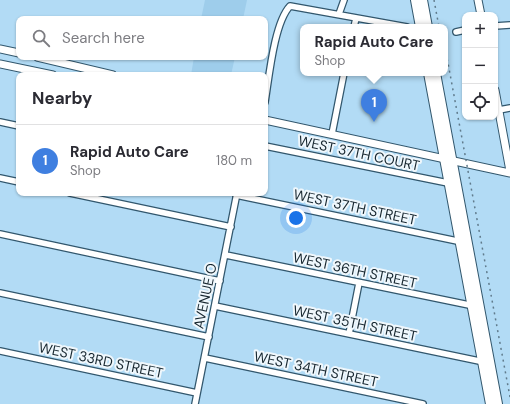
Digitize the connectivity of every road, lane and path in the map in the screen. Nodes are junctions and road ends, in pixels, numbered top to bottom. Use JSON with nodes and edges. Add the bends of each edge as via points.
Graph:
{"nodes":[{"id":1,"x":344,"y":0,"type":"edge"},
{"id":2,"x":415,"y":0,"type":"edge"},
{"id":3,"x":423,"y":0,"type":"edge"},
{"id":4,"x":478,"y":0,"type":"edge"},
{"id":5,"x":480,"y":12,"type":"edge"},
{"id":6,"x":339,"y":14,"type":"junction"},
{"id":7,"x":356,"y":18,"type":"junction"},
{"id":8,"x":355,"y":24,"type":"edge"},
{"id":9,"x":390,"y":24,"type":"edge"},
{"id":10,"x":419,"y":24,"type":"edge"},
{"id":11,"x":427,"y":24,"type":"edge"},
{"id":12,"x":510,"y":25,"type":"edge"},
{"id":13,"x":498,"y":26,"type":"edge"},
{"id":14,"x":462,"y":31,"type":"edge"},
{"id":15,"x":456,"y":32,"type":"dead end"},
{"id":16,"x":0,"y":49,"type":"edge"},
{"id":17,"x":16,"y":52,"type":"edge"},
{"id":18,"x":50,"y":60,"type":"edge"},
{"id":19,"x":0,"y":64,"type":"edge"},
{"id":20,"x":39,"y":72,"type":"edge"},
{"id":21,"x":100,"y":72,"type":"edge"},
{"id":22,"x":343,"y":76,"type":"edge"},
{"id":23,"x":429,"y":76,"type":"edge"},
{"id":24,"x":436,"y":76,"type":"edge"},
{"id":25,"x":268,"y":86,"type":"edge"},
{"id":26,"x":498,"y":105,"type":"edge"},
{"id":27,"x":510,"y":108,"type":"edge"},
{"id":28,"x":499,"y":110,"type":"junction"},
{"id":29,"x":268,"y":121,"type":"edge"},
{"id":30,"x":0,"y":122,"type":"edge"},
{"id":31,"x":16,"y":125,"type":"edge"},
{"id":32,"x":332,"y":134,"type":"junction"},
{"id":33,"x":268,"y":147,"type":"edge"},
{"id":34,"x":448,"y":160,"type":"junction"},
{"id":35,"x":510,"y":172,"type":"edge"},
{"id":36,"x":0,"y":178,"type":"edge"},
{"id":37,"x":16,"y":181,"type":"edge"},
{"id":38,"x":448,"y":183,"type":"junction"},
{"id":39,"x":84,"y":196,"type":"edge"},
{"id":40,"x":236,"y":196,"type":"edge"},
{"id":41,"x":245,"y":196,"type":"edge"},
{"id":42,"x":231,"y":227,"type":"junction"},
{"id":43,"x":0,"y":234,"type":"edge"},
{"id":44,"x":458,"y":241,"type":"junction"},
{"id":45,"x":468,"y":244,"type":"junction"},
{"id":46,"x":226,"y":255,"type":"junction"},
{"id":47,"x":220,"y":281,"type":"junction"},
{"id":48,"x":359,"y":283,"type":"junction"},
{"id":49,"x":0,"y":293,"type":"edge"},
{"id":50,"x":215,"y":306,"type":"junction"},
{"id":51,"x":475,"y":307,"type":"junction"},
{"id":52,"x":349,"y":334,"type":"junction"},
{"id":53,"x":209,"y":337,"type":"junction"},
{"id":54,"x":0,"y":351,"type":"edge"},
{"id":55,"x":205,"y":358,"type":"junction"},
{"id":56,"x":482,"y":361,"type":"junction"},
{"id":57,"x":490,"y":363,"type":"junction"},
{"id":58,"x":198,"y":393,"type":"junction"},
{"id":59,"x":195,"y":404,"type":"edge"},
{"id":60,"x":423,"y":404,"type":"edge"},
{"id":61,"x":490,"y":404,"type":"edge"},
{"id":62,"x":498,"y":404,"type":"edge"}],
"edges":[{"from":1,"to":6,"type":"street"},
{"from":2,"to":10,"type":"main road"},
{"from":3,"to":11,"type":"main road"},
{"from":4,"to":5,"type":"street"},
{"from":6,"to":7,"type":"street"},
{"from":6,"to":25,"type":"street","via":[[290,6],[284,12]]},
{"from":7,"to":8,"type":"street"},
{"from":7,"to":9,"type":"street"},
{"from":12,"to":13,"type":"street"},
{"from":14,"to":15,"type":"street"},
{"from":16,"to":17,"type":"street"},
{"from":18,"to":21,"type":"street"},
{"from":19,"to":20,"type":"street"},
{"from":22,"to":32,"type":"street"},
{"from":23,"to":34,"type":"main road"},
{"from":24,"to":34,"type":"main road"},
{"from":26,"to":28,"type":"street"},
{"from":27,"to":28,"type":"street"},
{"from":28,"to":35,"type":"street"},
{"from":29,"to":32,"type":"street"},
{"from":30,"to":31,"type":"street"},
{"from":32,"to":34,"type":"street"},
{"from":33,"to":38,"type":"street","name":"WEST 37TH COURT"},
{"from":34,"to":35,"type":"street"},
{"from":34,"to":38,"type":"main road"},
{"from":34,"to":45,"type":"main road"},
{"from":36,"to":37,"type":"street"},
{"from":38,"to":44,"type":"main road"},
{"from":39,"to":42,"type":"street"},
{"from":40,"to":42,"type":"street","name":"AVENUE O"},
{"from":41,"to":44,"type":"street","name":"WEST 37TH STREET"},
{"from":42,"to":46,"type":"street","name":"AVENUE O"},
{"from":43,"to":47,"type":"street"},
{"from":44,"to":45,"type":"street","name":"WEST 37TH STREET"},
{"from":44,"to":51,"type":"main road"},
{"from":45,"to":51,"type":"main road"},
{"from":46,"to":47,"type":"street","name":"AVENUE O"},
{"from":46,"to":48,"type":"street","name":"WEST 36TH STREET"},
{"from":47,"to":50,"type":"street","name":"AVENUE O"},
{"from":48,"to":51,"type":"street","name":"WEST 36TH STREET"},
{"from":48,"to":52,"type":"street"},
{"from":49,"to":53,"type":"street"},
{"from":50,"to":52,"type":"street","name":"WEST 35TH STREET"},
{"from":50,"to":53,"type":"street","name":"AVENUE O"},
{"from":51,"to":56,"type":"main road"},
{"from":51,"to":57,"type":"main road"},
{"from":52,"to":56,"type":"street","name":"WEST 35TH STREET"},
{"from":53,"to":55,"type":"street","name":"AVENUE O"},
{"from":54,"to":58,"type":"street","name":"WEST 33RD STREET"},
{"from":55,"to":58,"type":"street","name":"AVENUE O"},
{"from":55,"to":60,"type":"street","name":"WEST 34TH STREET"},
{"from":56,"to":57,"type":"street","name":"WEST 35TH STREET"},
{"from":56,"to":61,"type":"main road"},
{"from":57,"to":62,"type":"main road"},
{"from":58,"to":59,"type":"street","name":"AVENUE O"}]}
